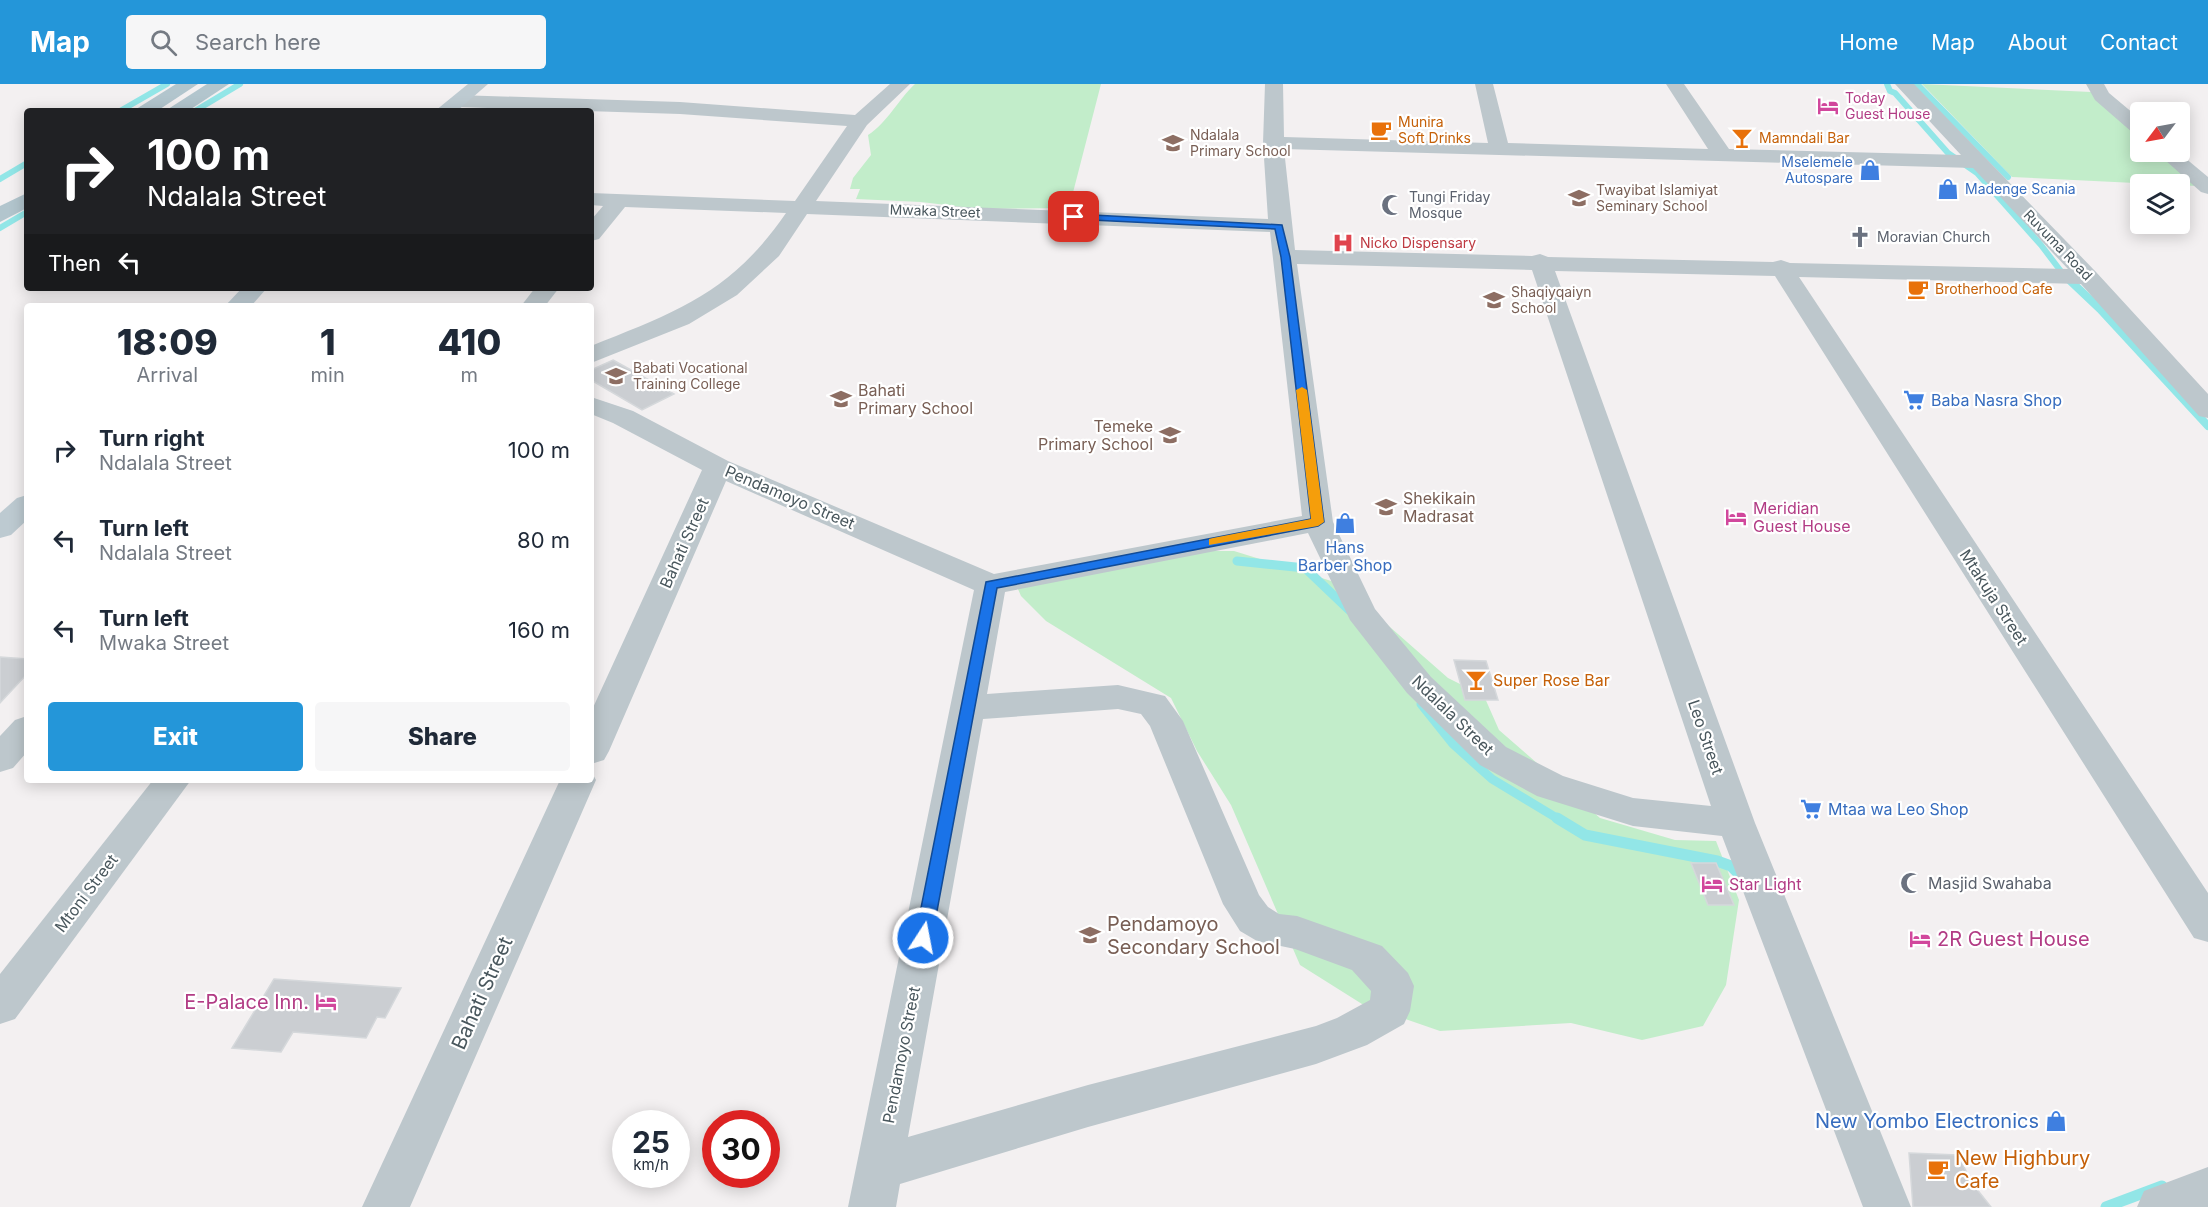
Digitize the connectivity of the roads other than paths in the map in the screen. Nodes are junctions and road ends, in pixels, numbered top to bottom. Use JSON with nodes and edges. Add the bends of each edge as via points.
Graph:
{"nodes":[{"id":1,"x":189,"y":84,"type":"edge"},
{"id":2,"x":220,"y":84,"type":"edge"},
{"id":3,"x":479,"y":84,"type":"edge"},
{"id":4,"x":901,"y":84,"type":"edge"},
{"id":5,"x":1274,"y":84,"type":"edge"},
{"id":6,"x":1484,"y":84,"type":"edge"},
{"id":7,"x":1675,"y":84,"type":"edge"},
{"id":8,"x":1904,"y":84,"type":"edge"},
{"id":9,"x":2095,"y":84,"type":"edge"},
{"id":10,"x":695,"y":92,"type":"dead end"},
{"id":11,"x":451,"y":106,"type":"edge"},
{"id":12,"x":148,"y":108,"type":"edge"},
{"id":13,"x":180,"y":108,"type":"edge"},
{"id":14,"x":680,"y":108,"type":"junction"},
{"id":15,"x":2130,"y":120,"type":"edge"},
{"id":16,"x":860,"y":121,"type":"junction"},
{"id":17,"x":1273,"y":143,"type":"junction"},
{"id":18,"x":1500,"y":150,"type":"junction"},
{"id":19,"x":1722,"y":154,"type":"junction"},
{"id":20,"x":1977,"y":162,"type":"junction"},
{"id":21,"x":2178,"y":162,"type":"edge"},
{"id":22,"x":24,"y":180,"type":"edge"},
{"id":23,"x":2208,"y":188,"type":"edge"},
{"id":24,"x":0,"y":194,"type":"edge"},
{"id":25,"x":594,"y":199,"type":"edge"},
{"id":26,"x":619,"y":200,"type":"junction"},
{"id":27,"x":24,"y":201,"type":"edge"},
{"id":28,"x":803,"y":206,"type":"junction"},
{"id":29,"x":0,"y":215,"type":"edge"},
{"id":30,"x":1279,"y":226,"type":"junction"},
{"id":31,"x":594,"y":230,"type":"edge"},
{"id":32,"x":1285,"y":257,"type":"junction"},
{"id":33,"x":1540,"y":261,"type":"junction"},
{"id":34,"x":1781,"y":267,"type":"junction"},
{"id":35,"x":2088,"y":277,"type":"junction"},
{"id":36,"x":252,"y":291,"type":"edge"},
{"id":37,"x":546,"y":291,"type":"edge"},
{"id":38,"x":240,"y":303,"type":"edge"},
{"id":39,"x":536,"y":303,"type":"edge"},
{"id":40,"x":594,"y":354,"type":"edge"},
{"id":41,"x":594,"y":406,"type":"edge"},
{"id":42,"x":2208,"y":410,"type":"edge"},
{"id":43,"x":718,"y":467,"type":"junction"},
{"id":44,"x":24,"y":507,"type":"edge"},
{"id":45,"x":1318,"y":522,"type":"junction"},
{"id":46,"x":0,"y":529,"type":"edge"},
{"id":47,"x":992,"y":584,"type":"junction"},
{"id":48,"x":967,"y":708,"type":"junction"},
{"id":49,"x":24,"y":732,"type":"edge"},
{"id":50,"x":594,"y":744,"type":"edge"},
{"id":51,"x":0,"y":759,"type":"edge"},
{"id":52,"x":171,"y":783,"type":"edge"},
{"id":53,"x":577,"y":783,"type":"edge"},
{"id":54,"x":1736,"y":823,"type":"junction"},
{"id":55,"x":2208,"y":926,"type":"edge"},
{"id":56,"x":0,"y":1006,"type":"edge"},
{"id":57,"x":879,"y":1168,"type":"junction"},
{"id":58,"x":2208,"y":1190,"type":"edge"},
{"id":59,"x":386,"y":1207,"type":"edge"},
{"id":60,"x":872,"y":1207,"type":"edge"},
{"id":61,"x":1887,"y":1207,"type":"edge"},
{"id":62,"x":2161,"y":1207,"type":"edge"}],
"edges":[{"from":1,"to":12,"type":"main road"},
{"from":2,"to":13,"type":"main road"},
{"from":3,"to":11,"type":"street"},
{"from":4,"to":16,"type":"street"},
{"from":5,"to":17,"type":"street","name":"Ndalala Street"},
{"from":6,"to":18,"type":"street"},
{"from":7,"to":19,"type":"street"},
{"from":8,"to":20,"type":"street","name":"Ruvuma Road"},
{"from":9,"to":15,"type":"street","via":[[2102,96]]},
{"from":10,"to":14,"type":"street"},
{"from":11,"to":14,"type":"street"},
{"from":14,"to":16,"type":"street"},
{"from":16,"to":28,"type":"street"},
{"from":17,"to":18,"type":"street"},
{"from":17,"to":30,"type":"street","name":"Ndalala Street"},
{"from":18,"to":19,"type":"street"},
{"from":19,"to":20,"type":"street"},
{"from":20,"to":35,"type":"street","name":"Ruvuma Road"},
{"from":21,"to":23,"type":"street"},
{"from":22,"to":24,"type":"main road"},
{"from":25,"to":26,"type":"street","name":"Mwaka Street"},
{"from":26,"to":28,"type":"street","name":"Mwaka Street"},
{"from":26,"to":31,"type":"street"},
{"from":27,"to":29,"type":"main road"},
{"from":28,"to":30,"type":"street","name":"Mwaka Street"},
{"from":28,"to":40,"type":"street","via":[[771,251],[729,290],[680,319]]},
{"from":30,"to":32,"type":"street","name":"Ndalala Street"},
{"from":32,"to":33,"type":"street"},
{"from":32,"to":45,"type":"street","name":"Ndalala Street"},
{"from":33,"to":34,"type":"street"},
{"from":33,"to":54,"type":"street","name":"Leo Street"},
{"from":34,"to":35,"type":"street"},
{"from":34,"to":55,"type":"street","name":"Mtakuja Street"},
{"from":35,"to":42,"type":"street","name":"Ruvuma Road"},
{"from":36,"to":38,"type":"street"},
{"from":37,"to":39,"type":"street"},
{"from":41,"to":43,"type":"street","name":"Pendamoyo Street","via":[[623,417]]},
{"from":43,"to":47,"type":"street","name":"Pendamoyo Street"},
{"from":43,"to":50,"type":"street","name":"Bahati Street"},
{"from":44,"to":46,"type":"street"},
{"from":45,"to":47,"type":"street"},
{"from":45,"to":54,"type":"street","name":"Ndalala Street","via":[[1361,613],[1419,685],[1493,756],[1550,786],[1633,812]]},
{"from":47,"to":48,"type":"street","name":"Pendamoyo Street"},
{"from":48,"to":57,"type":"street","name":"Pendamoyo Street"},
{"from":48,"to":57,"type":"street","via":[[1118,697],[1153,705],[1166,721],[1243,904],[1254,919],[1271,929],[1297,933],[1367,958],[1393,986],[1389,1011],[1352,1032],[1316,1045],[1088,1106]]},
{"from":49,"to":51,"type":"street"},
{"from":52,"to":56,"type":"street","name":"Mtoni Street"},
{"from":53,"to":59,"type":"street","name":"Bahati Street"},
{"from":54,"to":61,"type":"street","name":"Leo Street"},
{"from":57,"to":60,"type":"street","name":"Pendamoyo Street"},
{"from":58,"to":62,"type":"street"}]}
